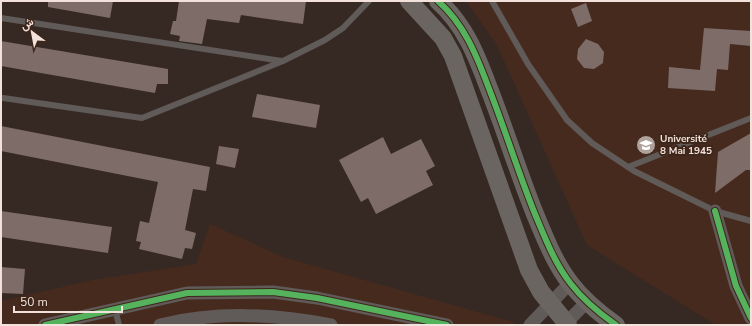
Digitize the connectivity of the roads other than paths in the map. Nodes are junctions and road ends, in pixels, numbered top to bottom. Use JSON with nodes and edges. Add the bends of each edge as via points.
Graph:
{"nodes":[{"id":1,"x":369,"y":1,"type":"edge"},
{"id":2,"x":409,"y":1,"type":"edge"},
{"id":3,"x":438,"y":1,"type":"edge"},
{"id":4,"x":492,"y":1,"type":"edge"},
{"id":5,"x":1,"y":18,"type":"edge"},
{"id":6,"x":283,"y":61,"type":"junction"},
{"id":7,"x":3,"y":98,"type":"dead end"},
{"id":8,"x":751,"y":118,"type":"edge"},
{"id":9,"x":628,"y":167,"type":"junction"},
{"id":10,"x":716,"y":211,"type":"junction"},
{"id":11,"x":751,"y":221,"type":"edge"},
{"id":12,"x":570,"y":283,"type":"junction"},
{"id":13,"x":587,"y":302,"type":"junction"},
{"id":14,"x":550,"y":304,"type":"junction"},
{"id":15,"x":115,"y":309,"type":"junction"},
{"id":16,"x":751,"y":318,"type":"edge"},
{"id":17,"x":45,"y":325,"type":"edge"},
{"id":18,"x":119,"y":325,"type":"edge"},
{"id":19,"x":160,"y":325,"type":"edge"},
{"id":20,"x":331,"y":325,"type":"edge"},
{"id":21,"x":447,"y":325,"type":"edge"},
{"id":22,"x":530,"y":325,"type":"edge"},
{"id":23,"x":566,"y":325,"type":"edge"},
{"id":24,"x":616,"y":325,"type":"edge"}],
"edges":[{"from":1,"to":6,"type":"lane","via":[[343,28]]},
{"from":2,"to":14,"type":"street","via":[[443,38],[453,56],[529,270]]},
{"from":3,"to":12,"type":"street","via":[[461,27],[474,49],[516,167],[544,236]]},
{"from":4,"to":9,"type":"lane","via":[[528,64],[567,120],[592,143]]},
{"from":5,"to":6,"type":"lane"},
{"from":6,"to":7,"type":"lane","via":[[142,118]]},
{"from":8,"to":9,"type":"lane"},
{"from":9,"to":10,"type":"lane"},
{"from":10,"to":11,"type":"lane"},
{"from":10,"to":16,"type":"street","via":[[736,286]]},
{"from":12,"to":13,"type":"street"},
{"from":12,"to":14,"type":"street"},
{"from":13,"to":23,"type":"street"},
{"from":13,"to":24,"type":"street"},
{"from":14,"to":22,"type":"street"},
{"from":14,"to":23,"type":"street"},
{"from":15,"to":17,"type":"street"},
{"from":15,"to":18,"type":"lane"},
{"from":15,"to":21,"type":"street","via":[[187,293],[273,292],[317,298]]},
{"from":19,"to":20,"type":"street","via":[[206,317],[268,316]]}]}
